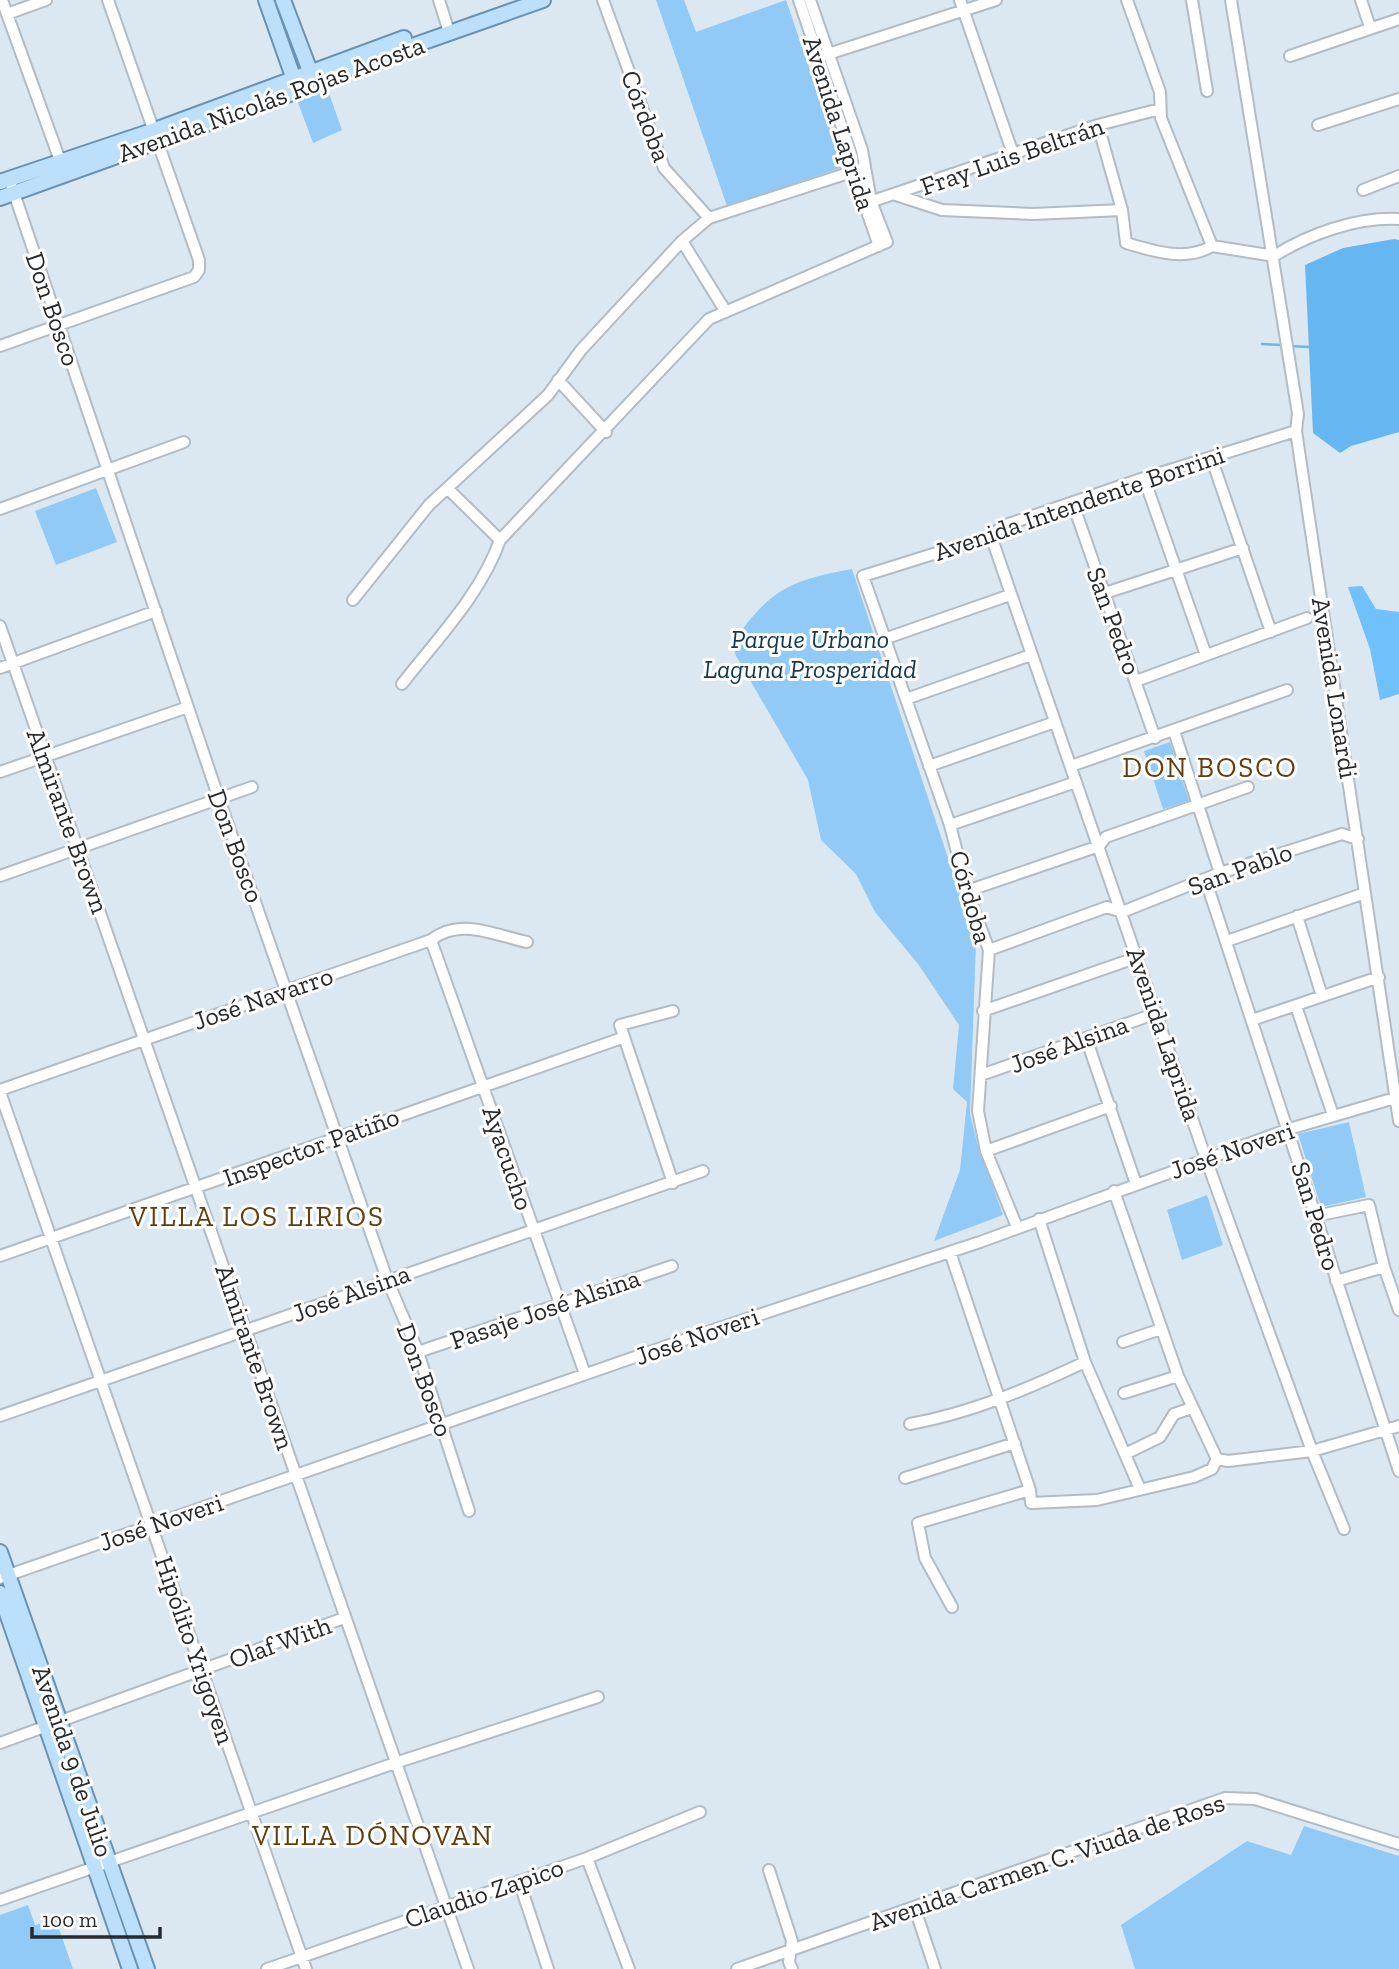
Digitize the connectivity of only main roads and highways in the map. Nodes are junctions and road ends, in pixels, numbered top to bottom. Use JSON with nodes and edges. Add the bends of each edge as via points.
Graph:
{"nodes":[{"id":1,"x":267,"y":0,"type":"edge"},
{"id":2,"x":283,"y":0,"type":"edge"},
{"id":3,"x":514,"y":0,"type":"edge"},
{"id":4,"x":543,"y":0,"type":"edge"},
{"id":5,"x":448,"y":28,"type":"junction"},
{"id":6,"x":311,"y":76,"type":"junction"},
{"id":7,"x":296,"y":85,"type":"junction"},
{"id":8,"x":63,"y":168,"type":"junction"},
{"id":9,"x":4,"y":180,"type":"edge"},
{"id":10,"x":7,"y":195,"type":"edge"},
{"id":11,"x":0,"y":1552,"type":"edge"},
{"id":12,"x":4,"y":1577,"type":"edge"},
{"id":13,"x":0,"y":1593,"type":"edge"},
{"id":14,"x":52,"y":1723,"type":"junction"},
{"id":15,"x":102,"y":1865,"type":"junction"},
{"id":16,"x":130,"y":1969,"type":"edge"},
{"id":17,"x":147,"y":1969,"type":"edge"}],
"edges":[{"from":1,"to":7,"type":"main road"},
{"from":2,"to":6,"type":"main road"},
{"from":3,"to":5,"type":"main road","name":"Avenida Nicolás Rojas Acosta"},
{"from":4,"to":5,"type":"main road","name":"Avenida Nicolás Rojas Acosta"},
{"from":5,"to":6,"type":"main road","name":"Avenida Nicolás Rojas Acosta"},
{"from":6,"to":7,"type":"main road","name":"Avenida Nicolás Rojas Acosta"},
{"from":7,"to":8,"type":"main road","name":"Avenida Nicolás Rojas Acosta"},
{"from":8,"to":9,"type":"main road","name":"Avenida Nicolás Rojas Acosta"},
{"from":8,"to":10,"type":"main road","name":"Avenida Nicolás Rojas Acosta"},
{"from":11,"to":12,"type":"main road","name":"Avenida 9 de Julio"},
{"from":12,"to":14,"type":"main road","name":"Avenida 9 de Julio"},
{"from":13,"to":14,"type":"main road","name":"Avenida 9 de Julio"},
{"from":14,"to":15,"type":"main road","name":"Avenida 9 de Julio"},
{"from":15,"to":16,"type":"main road","name":"Avenida 9 de Julio"},
{"from":15,"to":17,"type":"main road","name":"Avenida 9 de Julio"}]}
